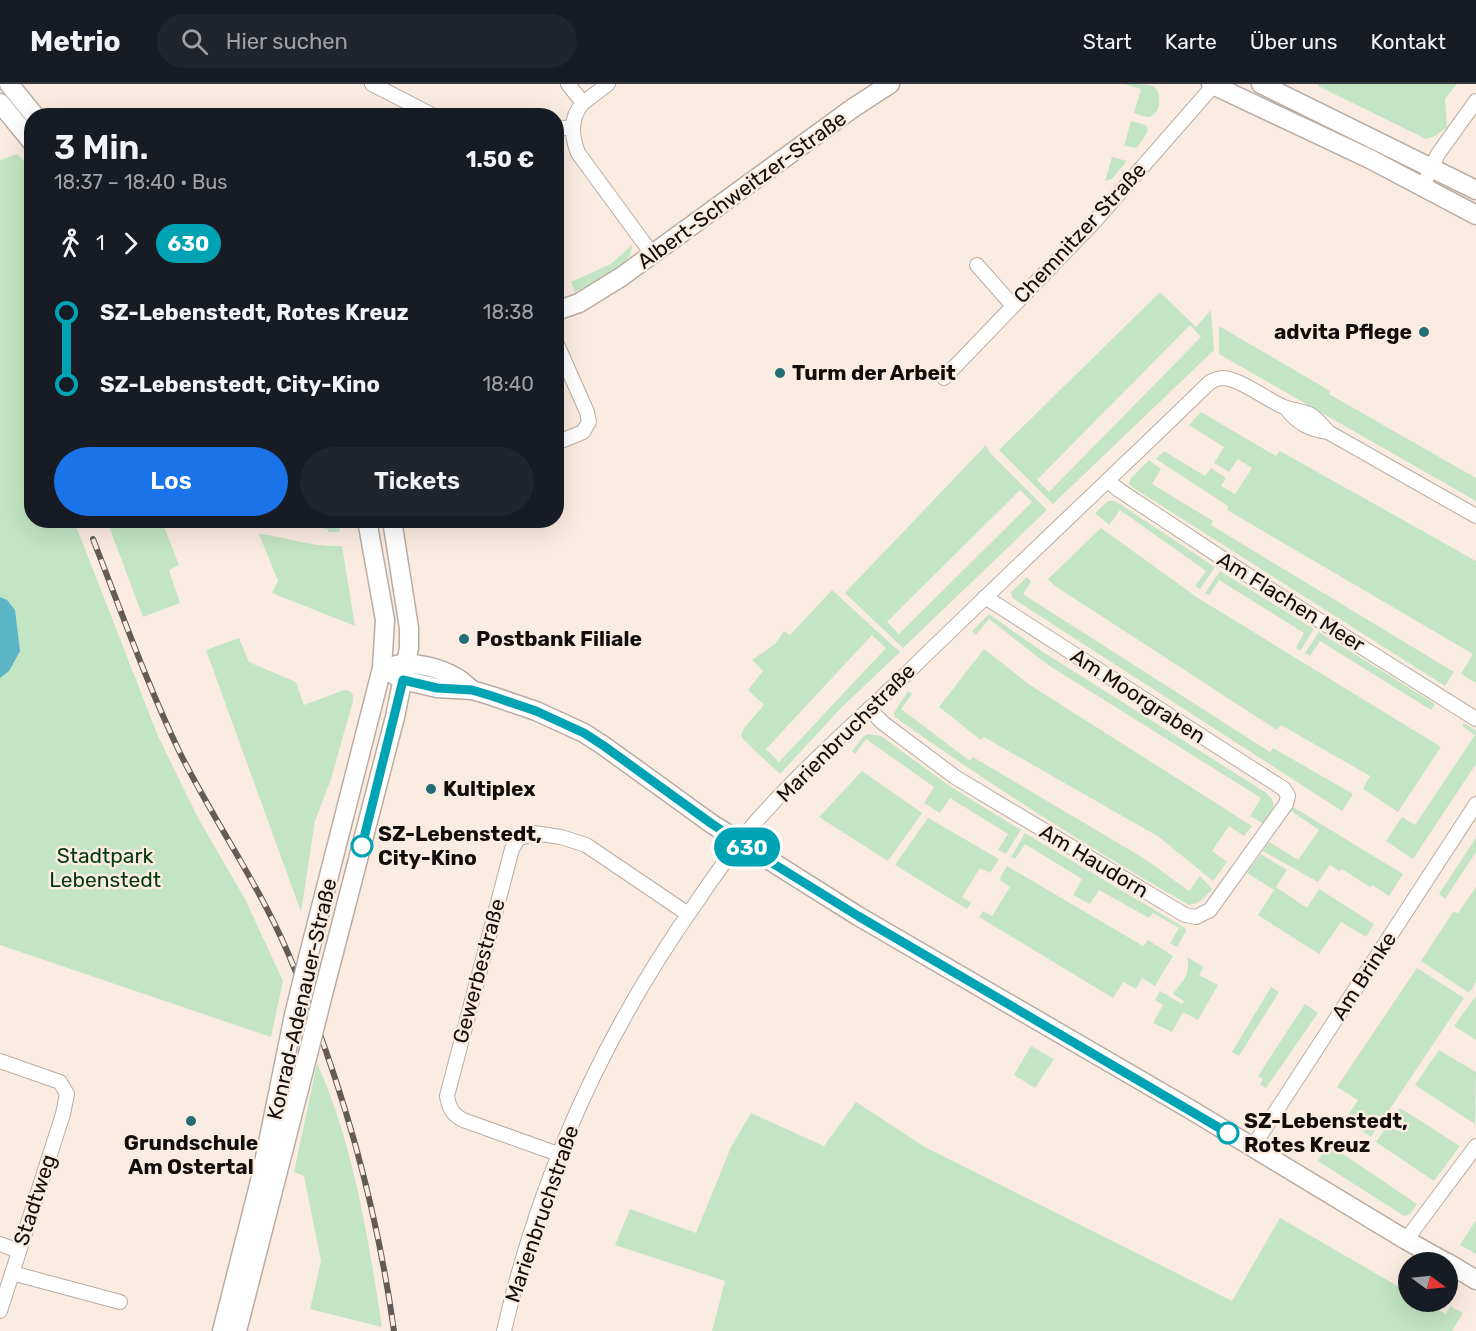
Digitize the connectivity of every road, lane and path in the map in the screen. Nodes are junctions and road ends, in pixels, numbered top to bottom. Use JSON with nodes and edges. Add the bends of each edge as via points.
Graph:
{"nodes":[{"id":1,"x":9,"y":84,"type":"edge"},
{"id":2,"x":372,"y":84,"type":"edge"},
{"id":3,"x":568,"y":84,"type":"edge"},
{"id":4,"x":608,"y":84,"type":"edge"},
{"id":5,"x":890,"y":84,"type":"edge"},
{"id":6,"x":1213,"y":84,"type":"edge"},
{"id":7,"x":1261,"y":84,"type":"edge"},
{"id":8,"x":1476,"y":101,"type":"edge"},
{"id":9,"x":0,"y":103,"type":"edge"},
{"id":10,"x":583,"y":103,"type":"junction"},
{"id":11,"x":28,"y":108,"type":"edge"},
{"id":12,"x":418,"y":108,"type":"edge"},
{"id":13,"x":573,"y":127,"type":"junction"},
{"id":14,"x":564,"y":128,"type":"edge"},
{"id":15,"x":24,"y":132,"type":"edge"},
{"id":16,"x":1432,"y":168,"type":"junction"},
{"id":17,"x":1422,"y":188,"type":"junction"},
{"id":18,"x":1476,"y":190,"type":"edge"},
{"id":19,"x":1476,"y":215,"type":"edge"},
{"id":20,"x":652,"y":254,"type":"junction"},
{"id":21,"x":977,"y":265,"type":"dead end"},
{"id":22,"x":564,"y":305,"type":"edge"},
{"id":23,"x":1013,"y":306,"type":"junction"},
{"id":24,"x":564,"y":360,"type":"edge"},
{"id":25,"x":944,"y":378,"type":"dead end"},
{"id":26,"x":564,"y":439,"type":"edge"},
{"id":27,"x":1108,"y":481,"type":"junction"},
{"id":28,"x":1476,"y":516,"type":"edge"},
{"id":29,"x":368,"y":528,"type":"edge"},
{"id":30,"x":393,"y":528,"type":"edge"},
{"id":31,"x":985,"y":597,"type":"junction"},
{"id":32,"x":382,"y":668,"type":"junction"},
{"id":33,"x":405,"y":671,"type":"junction"},
{"id":34,"x":869,"y":709,"type":"junction"},
{"id":35,"x":1476,"y":719,"type":"edge"},
{"id":36,"x":1288,"y":796,"type":"joint"},
{"id":37,"x":1476,"y":804,"type":"edge"},
{"id":38,"x":740,"y":842,"type":"junction"},
{"id":39,"x":688,"y":914,"type":"junction"},
{"id":40,"x":0,"y":1061,"type":"edge"},
{"id":41,"x":1476,"y":1146,"type":"edge"},
{"id":42,"x":1252,"y":1148,"type":"junction"},
{"id":43,"x":558,"y":1154,"type":"junction"},
{"id":44,"x":1406,"y":1240,"type":"junction"},
{"id":45,"x":0,"y":1244,"type":"edge"},
{"id":46,"x":19,"y":1251,"type":"junction"},
{"id":47,"x":1427,"y":1252,"type":"edge"},
{"id":48,"x":1458,"y":1269,"type":"edge"},
{"id":49,"x":12,"y":1273,"type":"junction"},
{"id":50,"x":1476,"y":1280,"type":"edge"},
{"id":51,"x":120,"y":1302,"type":"dead end"},
{"id":52,"x":0,"y":1311,"type":"edge"},
{"id":53,"x":222,"y":1331,"type":"edge"},
{"id":54,"x":237,"y":1331,"type":"edge"},
{"id":55,"x":504,"y":1331,"type":"edge"}],
"edges":[{"from":1,"to":11,"type":"street"},
{"from":2,"to":12,"type":"street"},
{"from":3,"to":10,"type":"street"},
{"from":4,"to":10,"type":"street"},
{"from":5,"to":20,"type":"street","name":"Albert-Schweitzer-Straße"},
{"from":6,"to":17,"type":"street"},
{"from":6,"to":23,"type":"street","name":"Chemnitzer Straße","via":[[1111,204]]},
{"from":7,"to":16,"type":"street"},
{"from":8,"to":16,"type":"street"},
{"from":9,"to":15,"type":"street"},
{"from":10,"to":13,"type":"street","via":[[575,114]]},
{"from":13,"to":14,"type":"street"},
{"from":13,"to":20,"type":"street","via":[[575,144],[586,165]]},
{"from":16,"to":17,"type":"street"},
{"from":16,"to":18,"type":"street"},
{"from":17,"to":19,"type":"street"},
{"from":20,"to":22,"type":"street","name":"Albert-Schweitzer-Straße","via":[[592,294]]},
{"from":21,"to":23,"type":"street"},
{"from":23,"to":25,"type":"street","name":"Chemnitzer Straße"},
{"from":24,"to":26,"type":"street","via":[[589,418],[583,432]]},
{"from":27,"to":28,"type":"street","name":"Marienbruchstraße","via":[[1210,382],[1223,378],[1286,408],[1303,426],[1328,432]]},
{"from":27,"to":31,"type":"street","name":"Marienbruchstraße"},
{"from":27,"to":35,"type":"street","name":"Am Flachen Meer","via":[[1252,578]]},
{"from":29,"to":32,"type":"street","name":"Konrad-Adenauer-Straße","via":[[385,620]]},
{"from":30,"to":33,"type":"street","name":"Konrad-Adenauer-Straße","via":[[409,628]]},
{"from":31,"to":34,"type":"street","name":"Marienbruchstraße"},
{"from":31,"to":36,"type":"street","name":"Am Moorgraben","via":[[1284,789]]},
{"from":32,"to":33,"type":"street"},
{"from":32,"to":53,"type":"street","name":"Konrad-Adenauer-Straße","bridge":true,"via":[[294,1015],[261,1177]]},
{"from":33,"to":38,"type":"street","via":[[422,665],[457,678],[472,690],[536,711],[584,733]]},
{"from":33,"to":54,"type":"street","name":"Konrad-Adenauer-Straße","bridge":true},
{"from":34,"to":36,"type":"street","name":"Am Haudorn","via":[[956,777],[1185,915],[1203,914],[1218,900]]},
{"from":34,"to":38,"type":"street","name":"Marienbruchstraße","via":[[789,787]]},
{"from":37,"to":42,"type":"street","name":"Am Brinke"},
{"from":38,"to":39,"type":"street","name":"Marienbruchstraße"},
{"from":38,"to":42,"type":"street"},
{"from":39,"to":43,"type":"street","name":"Marienbruchstraße","via":[[608,1046]]},
{"from":39,"to":43,"type":"street","name":"Gewerbestraße","via":[[586,845],[534,833],[518,839],[512,849],[447,1096],[454,1116]]},
{"from":40,"to":46,"type":"street","name":"Stadtweg","via":[[60,1082],[65,1088],[66,1101]]},
{"from":41,"to":44,"type":"street"},
{"from":42,"to":44,"type":"street"},
{"from":43,"to":55,"type":"street","name":"Marienbruchstraße"},
{"from":44,"to":47,"type":"street"},
{"from":45,"to":46,"type":"street"},
{"from":46,"to":49,"type":"street","name":"Stadtweg"},
{"from":48,"to":50,"type":"street"},
{"from":49,"to":51,"type":"street"},
{"from":49,"to":52,"type":"street","name":"Stadtweg"}]}
